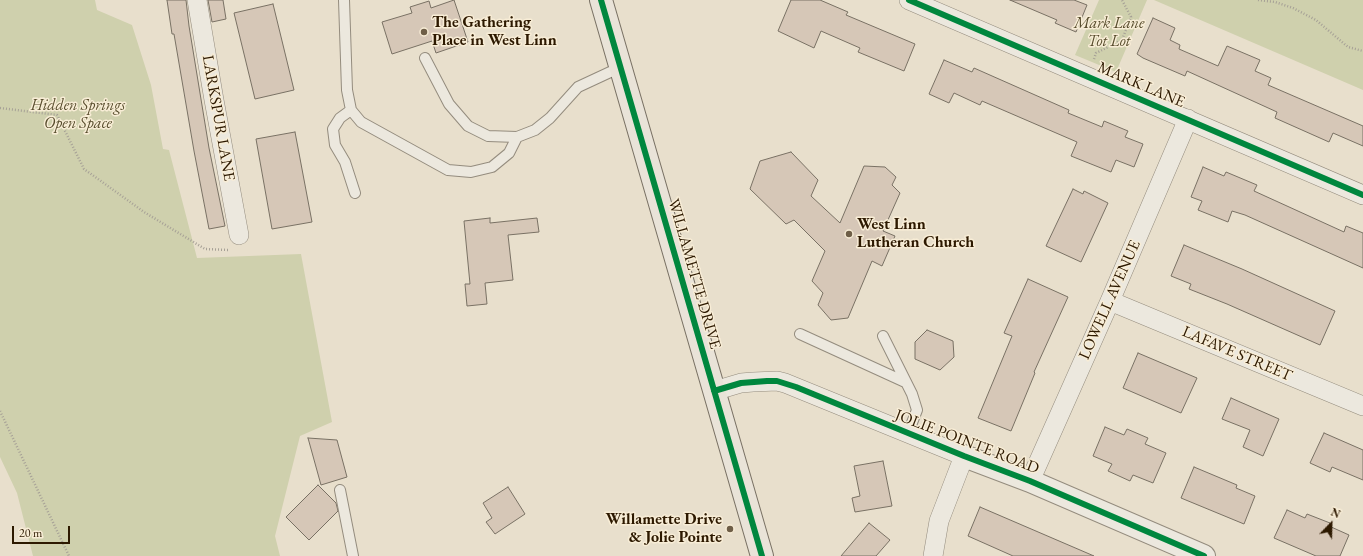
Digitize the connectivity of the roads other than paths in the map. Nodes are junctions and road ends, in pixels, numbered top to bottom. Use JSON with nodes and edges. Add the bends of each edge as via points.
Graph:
{"nodes":[{"id":1,"x":197,"y":0,"type":"edge"},
{"id":2,"x":344,"y":0,"type":"edge"},
{"id":3,"x":601,"y":0,"type":"edge"},
{"id":4,"x":909,"y":0,"type":"edge"},
{"id":5,"x":425,"y":58,"type":"dead end"},
{"id":6,"x":621,"y":66,"type":"junction"},
{"id":7,"x":351,"y":110,"type":"junction"},
{"id":8,"x":1188,"y":120,"type":"junction"},
{"id":9,"x":517,"y":137,"type":"junction"},
{"id":10,"x":355,"y":193,"type":"dead end"},
{"id":11,"x":1363,"y":195,"type":"edge"},
{"id":12,"x":239,"y":235,"type":"road end"},
{"id":13,"x":1110,"y":301,"type":"junction"},
{"id":14,"x":800,"y":334,"type":"dead end"},
{"id":15,"x":883,"y":336,"type":"dead end"},
{"id":16,"x":905,"y":382,"type":"junction"},
{"id":17,"x":714,"y":391,"type":"junction"},
{"id":18,"x":1363,"y":406,"type":"edge"},
{"id":19,"x":908,"y":434,"type":"junction"},
{"id":20,"x":964,"y":456,"type":"junction"},
{"id":21,"x":1030,"y":481,"type":"junction"},
{"id":22,"x":340,"y":490,"type":"dead end"},
{"id":23,"x":353,"y":556,"type":"edge"},
{"id":24,"x":762,"y":556,"type":"edge"},
{"id":25,"x":933,"y":556,"type":"edge"},
{"id":26,"x":1204,"y":556,"type":"edge"}],
"edges":[{"from":1,"to":12,"type":"street","name":"LARKSPUR LANE"},
{"from":2,"to":7,"type":"lane","via":[[347,90]]},
{"from":3,"to":6,"type":"main road","name":"WILLAMETTE DRIVE"},
{"from":4,"to":8,"type":"street","name":"MARK LANE"},
{"from":5,"to":9,"type":"lane","via":[[449,104],[468,126],[488,136]]},
{"from":6,"to":9,"type":"lane","via":[[578,87],[550,118],[535,130]]},
{"from":6,"to":17,"type":"main road","name":"WILLAMETTE DRIVE"},
{"from":7,"to":9,"type":"lane","via":[[361,122],[448,170],[471,172],[492,167],[509,153]]},
{"from":7,"to":10,"type":"lane","via":[[340,118],[333,129],[335,145],[345,162]]},
{"from":8,"to":11,"type":"street","name":"MARK LANE"},
{"from":8,"to":13,"type":"street","name":"LOWELL AVENUE"},
{"from":13,"to":18,"type":"street","name":"LAFAVE STREET"},
{"from":13,"to":21,"type":"street","name":"LOWELL AVENUE"},
{"from":14,"to":16,"type":"lane"},
{"from":15,"to":16,"type":"lane"},
{"from":16,"to":19,"type":"lane","via":[[917,410]]},
{"from":17,"to":19,"type":"street","name":"JOLIE POINTE ROAD","via":[[741,383],[777,381]]},
{"from":17,"to":24,"type":"main road","name":"WILLAMETTE DRIVE"},
{"from":19,"to":20,"type":"street","name":"JOLIE POINTE ROAD"},
{"from":20,"to":21,"type":"street","name":"JOLIE POINTE ROAD"},
{"from":20,"to":25,"type":"street","via":[[939,522]]},
{"from":21,"to":26,"type":"street","name":"JOLIE POINTE ROAD"},
{"from":22,"to":23,"type":"lane"}]}
